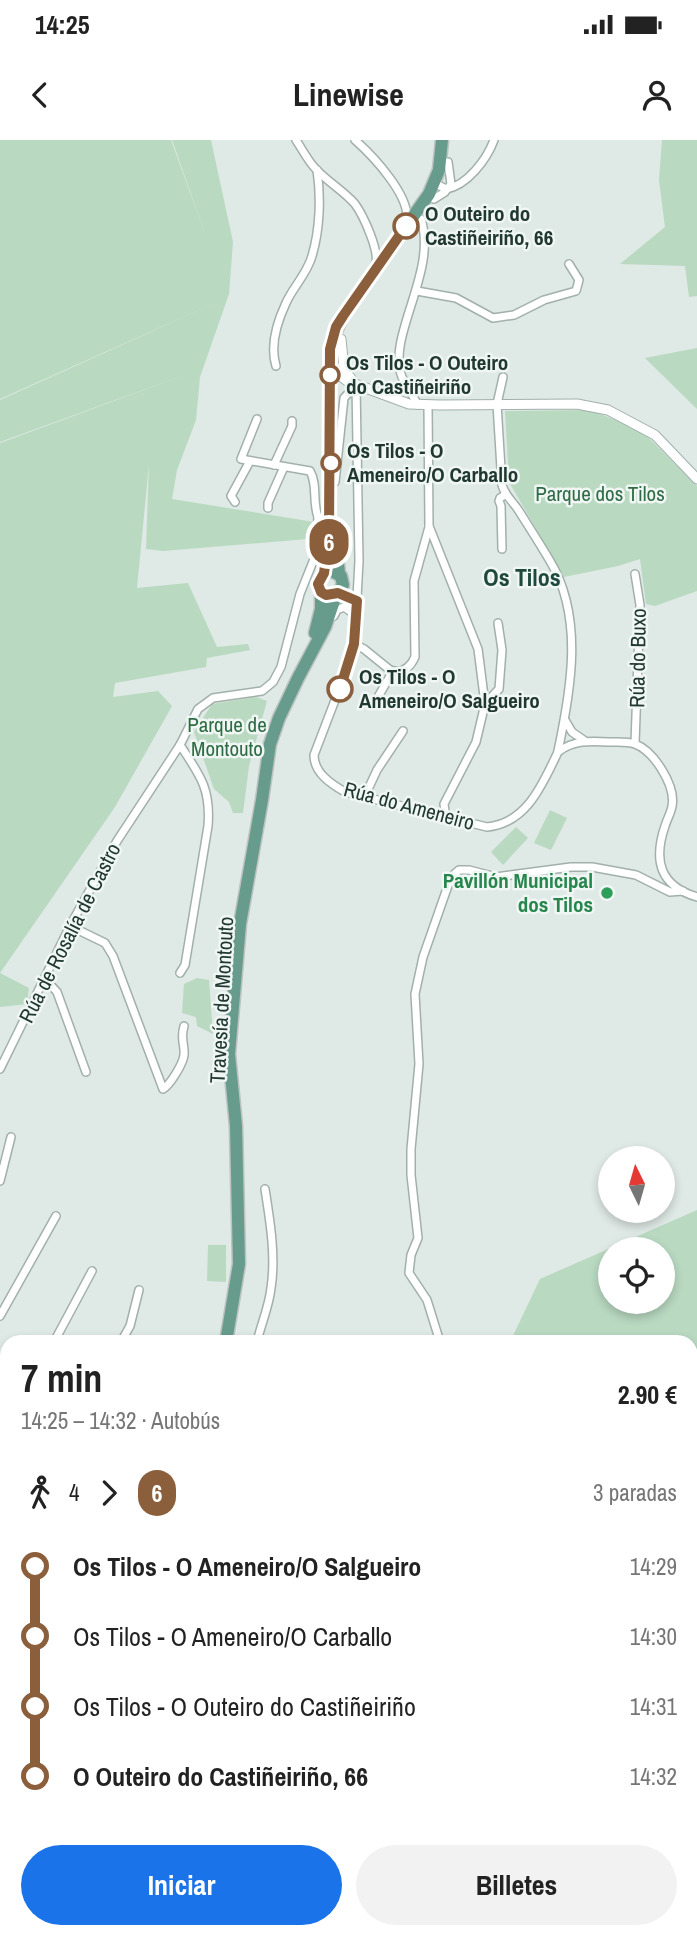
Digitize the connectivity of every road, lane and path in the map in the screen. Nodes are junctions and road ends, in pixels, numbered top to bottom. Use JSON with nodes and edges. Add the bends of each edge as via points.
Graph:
{"nodes":[{"id":1,"x":296,"y":140,"type":"edge"},
{"id":2,"x":355,"y":140,"type":"edge"},
{"id":3,"x":442,"y":140,"type":"edge"},
{"id":4,"x":448,"y":140,"type":"edge"},
{"id":5,"x":494,"y":140,"type":"edge"},
{"id":6,"x":317,"y":170,"type":"junction"},
{"id":7,"x":441,"y":186,"type":"junction"},
{"id":8,"x":403,"y":201,"type":"junction"},
{"id":9,"x":411,"y":224,"type":"junction"},
{"id":10,"x":393,"y":245,"type":"junction"},
{"id":11,"x":376,"y":248,"type":"junction"},
{"id":12,"x":569,"y":264,"type":"dead end"},
{"id":13,"x":417,"y":291,"type":"junction"},
{"id":14,"x":359,"y":296,"type":"junction"},
{"id":15,"x":343,"y":316,"type":"junction"},
{"id":16,"x":341,"y":339,"type":"junction"},
{"id":17,"x":276,"y":366,"type":"dead end"},
{"id":18,"x":337,"y":373,"type":"junction"},
{"id":19,"x":503,"y":377,"type":"dead end"},
{"id":20,"x":356,"y":385,"type":"junction"},
{"id":21,"x":498,"y":404,"type":"junction"},
{"id":22,"x":423,"y":405,"type":"junction"},
{"id":23,"x":257,"y":419,"type":"dead end"},
{"id":24,"x":292,"y":421,"type":"dead end"},
{"id":25,"x":250,"y":461,"type":"junction"},
{"id":26,"x":274,"y":465,"type":"junction"},
{"id":27,"x":284,"y":467,"type":"junction"},
{"id":28,"x":697,"y":479,"type":"edge"},
{"id":29,"x":335,"y":482,"type":"junction"},
{"id":30,"x":508,"y":498,"type":"junction"},
{"id":31,"x":235,"y":502,"type":"dead end"},
{"id":32,"x":268,"y":508,"type":"dead end"},
{"id":33,"x":324,"y":517,"type":"junction"},
{"id":34,"x":429,"y":526,"type":"junction"},
{"id":35,"x":502,"y":549,"type":"dead end"},
{"id":36,"x":314,"y":560,"type":"junction"},
{"id":37,"x":358,"y":568,"type":"junction"},
{"id":38,"x":635,"y":574,"type":"dead end"},
{"id":39,"x":341,"y":576,"type":"junction"},
{"id":40,"x":321,"y":580,"type":"junction"},
{"id":41,"x":305,"y":581,"type":"junction"},
{"id":42,"x":357,"y":582,"type":"junction"},
{"id":43,"x":300,"y":594,"type":"junction"},
{"id":44,"x":337,"y":594,"type":"junction"},
{"id":45,"x":357,"y":601,"type":"junction"},
{"id":46,"x":357,"y":616,"type":"junction"},
{"id":47,"x":499,"y":623,"type":"dead end"},
{"id":48,"x":325,"y":627,"type":"junction"},
{"id":49,"x":354,"y":644,"type":"junction"},
{"id":50,"x":390,"y":670,"type":"junction"},
{"id":51,"x":302,"y":671,"type":"junction"},
{"id":52,"x":374,"y":704,"type":"dead end"},
{"id":53,"x":485,"y":704,"type":"junction"},
{"id":54,"x":565,"y":720,"type":"junction"},
{"id":55,"x":403,"y":731,"type":"dead end"},
{"id":56,"x":585,"y":741,"type":"junction"},
{"id":57,"x":635,"y":743,"type":"junction"},
{"id":58,"x":180,"y":745,"type":"junction"},
{"id":59,"x":558,"y":752,"type":"junction"},
{"id":60,"x":364,"y":798,"type":"junction"},
{"id":61,"x":446,"y":818,"type":"junction"},
{"id":62,"x":683,"y":891,"type":"junction"},
{"id":63,"x":697,"y":897,"type":"edge"},
{"id":64,"x":69,"y":926,"type":"junction"},
{"id":65,"x":180,"y":973,"type":"dead end"},
{"id":66,"x":45,"y":979,"type":"junction"},
{"id":67,"x":184,"y":1026,"type":"dead end"},
{"id":68,"x":1,"y":1068,"type":"edge"},
{"id":69,"x":86,"y":1072,"type":"dead end"},
{"id":70,"x":11,"y":1137,"type":"dead end"},
{"id":71,"x":0,"y":1181,"type":"edge"},
{"id":72,"x":265,"y":1189,"type":"dead end"},
{"id":73,"x":56,"y":1216,"type":"dead end"},
{"id":74,"x":92,"y":1271,"type":"dead end"},
{"id":75,"x":139,"y":1290,"type":"dead end"},
{"id":76,"x":234,"y":1293,"type":"junction"},
{"id":77,"x":0,"y":1316,"type":"edge"},
{"id":78,"x":58,"y":1335,"type":"edge"},
{"id":79,"x":125,"y":1335,"type":"edge"},
{"id":80,"x":222,"y":1335,"type":"edge"},
{"id":81,"x":227,"y":1335,"type":"edge"},
{"id":82,"x":259,"y":1335,"type":"edge"},
{"id":83,"x":438,"y":1335,"type":"edge"}],
"edges":[{"from":1,"to":6,"type":"street"},
{"from":2,"to":8,"type":"street","via":[[376,158]]},
{"from":3,"to":7,"type":"main road"},
{"from":3,"to":7,"type":"street"},
{"from":4,"to":7,"type":"main road"},
{"from":5,"to":7,"type":"street","via":[[468,175]]},
{"from":6,"to":11,"type":"street","via":[[356,205]]},
{"from":6,"to":17,"type":"street","via":[[320,194],[313,254],[286,302],[273,349]]},
{"from":7,"to":8,"type":"street","via":[[413,208]]},
{"from":7,"to":9,"type":"main road"},
{"from":8,"to":9,"type":"street"},
{"from":9,"to":10,"type":"main road","name":"Travesía de Montouto"},
{"from":9,"to":13,"type":"street","via":[[425,241]]},
{"from":9,"to":16,"type":"main road","via":[[347,322]]},
{"from":10,"to":11,"type":"street","via":[[383,253]]},
{"from":10,"to":14,"type":"main road","name":"Travesía de Montouto"},
{"from":11,"to":14,"type":"street","via":[[377,262]]},
{"from":12,"to":13,"type":"street","via":[[579,280],[576,291],[502,318],[489,318],[447,295]]},
{"from":13,"to":22,"type":"street","via":[[400,351],[402,377]]},
{"from":14,"to":15,"type":"main road","name":"Travesía de Montouto"},
{"from":15,"to":18,"type":"street","via":[[334,354]]},
{"from":15,"to":33,"type":"main road","name":"Travesía de Montouto","via":[[330,349]]},
{"from":16,"to":18,"type":"main road"},
{"from":16,"to":20,"type":"street","via":[[344,369]]},
{"from":18,"to":20,"type":"street"},
{"from":18,"to":29,"type":"main road"},
{"from":19,"to":21,"type":"street"},
{"from":20,"to":22,"type":"street"},
{"from":20,"to":29,"type":"street","via":[[345,398]]},
{"from":20,"to":37,"type":"street","name":"Rúa do Ameneiro"},
{"from":21,"to":22,"type":"street"},
{"from":21,"to":28,"type":"street","via":[[577,404],[608,410],[654,435]]},
{"from":21,"to":30,"type":"street","via":[[502,485]]},
{"from":22,"to":34,"type":"street"},
{"from":23,"to":25,"type":"street","via":[[242,459]]},
{"from":24,"to":26,"type":"street"},
{"from":25,"to":26,"type":"street"},
{"from":25,"to":31,"type":"street","via":[[231,496]]},
{"from":26,"to":27,"type":"street"},
{"from":27,"to":32,"type":"street"},
{"from":27,"to":33,"type":"street","via":[[310,471],[315,480],[315,508]]},
{"from":29,"to":39,"type":"main road","via":[[335,537]]},
{"from":30,"to":35,"type":"street","via":[[509,506],[501,506]]},
{"from":30,"to":54,"type":"street","name":"Rúa do Ameneiro","via":[[552,565],[565,596],[571,668]]},
{"from":33,"to":36,"type":"street"},
{"from":33,"to":40,"type":"main road","name":"Travesía de Montouto"},
{"from":34,"to":50,"type":"street","via":[[414,581],[415,657],[404,670]]},
{"from":34,"to":53,"type":"street","via":[[478,649]]},
{"from":36,"to":40,"type":"street"},
{"from":36,"to":41,"type":"street"},
{"from":37,"to":39,"type":"street"},
{"from":37,"to":42,"type":"street","name":"Rúa do Ameneiro"},
{"from":38,"to":57,"type":"street","name":"Rúa do Buxo","via":[[640,605]]},
{"from":39,"to":40,"type":"main road","via":[[332,571]]},
{"from":39,"to":42,"type":"street"},
{"from":39,"to":44,"type":"main road","via":[[343,585]]},
{"from":40,"to":41,"type":"street"},
{"from":40,"to":43,"type":"street"},
{"from":40,"to":44,"type":"main road","via":[[326,595]]},
{"from":40,"to":51,"type":"main road","name":"Travesía de Montouto","via":[[318,625]]},
{"from":41,"to":43,"type":"street"},
{"from":42,"to":45,"type":"street","name":"Rúa do Ameneiro"},
{"from":43,"to":58,"type":"street","name":"Rúa de Rosalía de Castro","via":[[273,682],[262,691],[213,698],[198,709]]},
{"from":44,"to":45,"type":"street"},
{"from":44,"to":48,"type":"main road","name":"Travesía de Montouto"},
{"from":45,"to":46,"type":"street","name":"Rúa do Ameneiro"},
{"from":46,"to":48,"type":"street","via":[[341,608]]},
{"from":46,"to":49,"type":"street","name":"Rúa do Ameneiro"},
{"from":47,"to":53,"type":"street","via":[[499,689]]},
{"from":48,"to":51,"type":"main road","name":"Travesía de Montouto"},
{"from":49,"to":50,"type":"street"},
{"from":49,"to":60,"type":"street","name":"Rúa do Ameneiro","via":[[314,763],[335,787]]},
{"from":50,"to":52,"type":"street"},
{"from":51,"to":76,"type":"main road","name":"Travesía de Montouto","via":[[270,744],[240,924],[229,1054],[236,1126],[239,1264]]},
{"from":53,"to":61,"type":"street","via":[[476,742],[444,804]]},
{"from":54,"to":56,"type":"street"},
{"from":54,"to":59,"type":"street","name":"Rúa do Ameneiro"},
{"from":55,"to":60,"type":"street"},
{"from":56,"to":57,"type":"street"},
{"from":56,"to":59,"type":"street"},
{"from":57,"to":62,"type":"street","via":[[655,759],[671,794],[660,864],[662,873]]},
{"from":58,"to":64,"type":"street","name":"Rúa de Rosalía de Castro","via":[[117,841]]},
{"from":58,"to":65,"type":"street","via":[[201,776],[209,803],[185,965]]},
{"from":59,"to":61,"type":"street","name":"Rúa do Ameneiro","via":[[530,804],[508,823],[487,827]]},
{"from":60,"to":61,"type":"street","name":"Rúa do Ameneiro"},
{"from":62,"to":63,"type":"street"},
{"from":62,"to":83,"type":"street","via":[[670,892],[636,875],[592,867],[496,877],[458,870],[451,877],[415,994],[419,1064],[411,1175],[418,1238],[409,1273],[427,1300]]},
{"from":64,"to":66,"type":"street","name":"Rúa de Rosalía de Castro"},
{"from":64,"to":67,"type":"street","via":[[105,943],[113,956],[163,1089],[170,1086],[184,1055]]},
{"from":66,"to":68,"type":"street","name":"Rúa de Rosalía de Castro"},
{"from":66,"to":69,"type":"street","via":[[57,992]]},
{"from":70,"to":71,"type":"street"},
{"from":72,"to":82,"type":"street","via":[[272,1233],[272,1279]]},
{"from":73,"to":77,"type":"street"},
{"from":74,"to":78,"type":"street"},
{"from":75,"to":79,"type":"street"},
{"from":76,"to":80,"type":"main road","name":"Travesía de Montouto"},
{"from":76,"to":81,"type":"main road","name":"Travesía de Montouto"}]}
